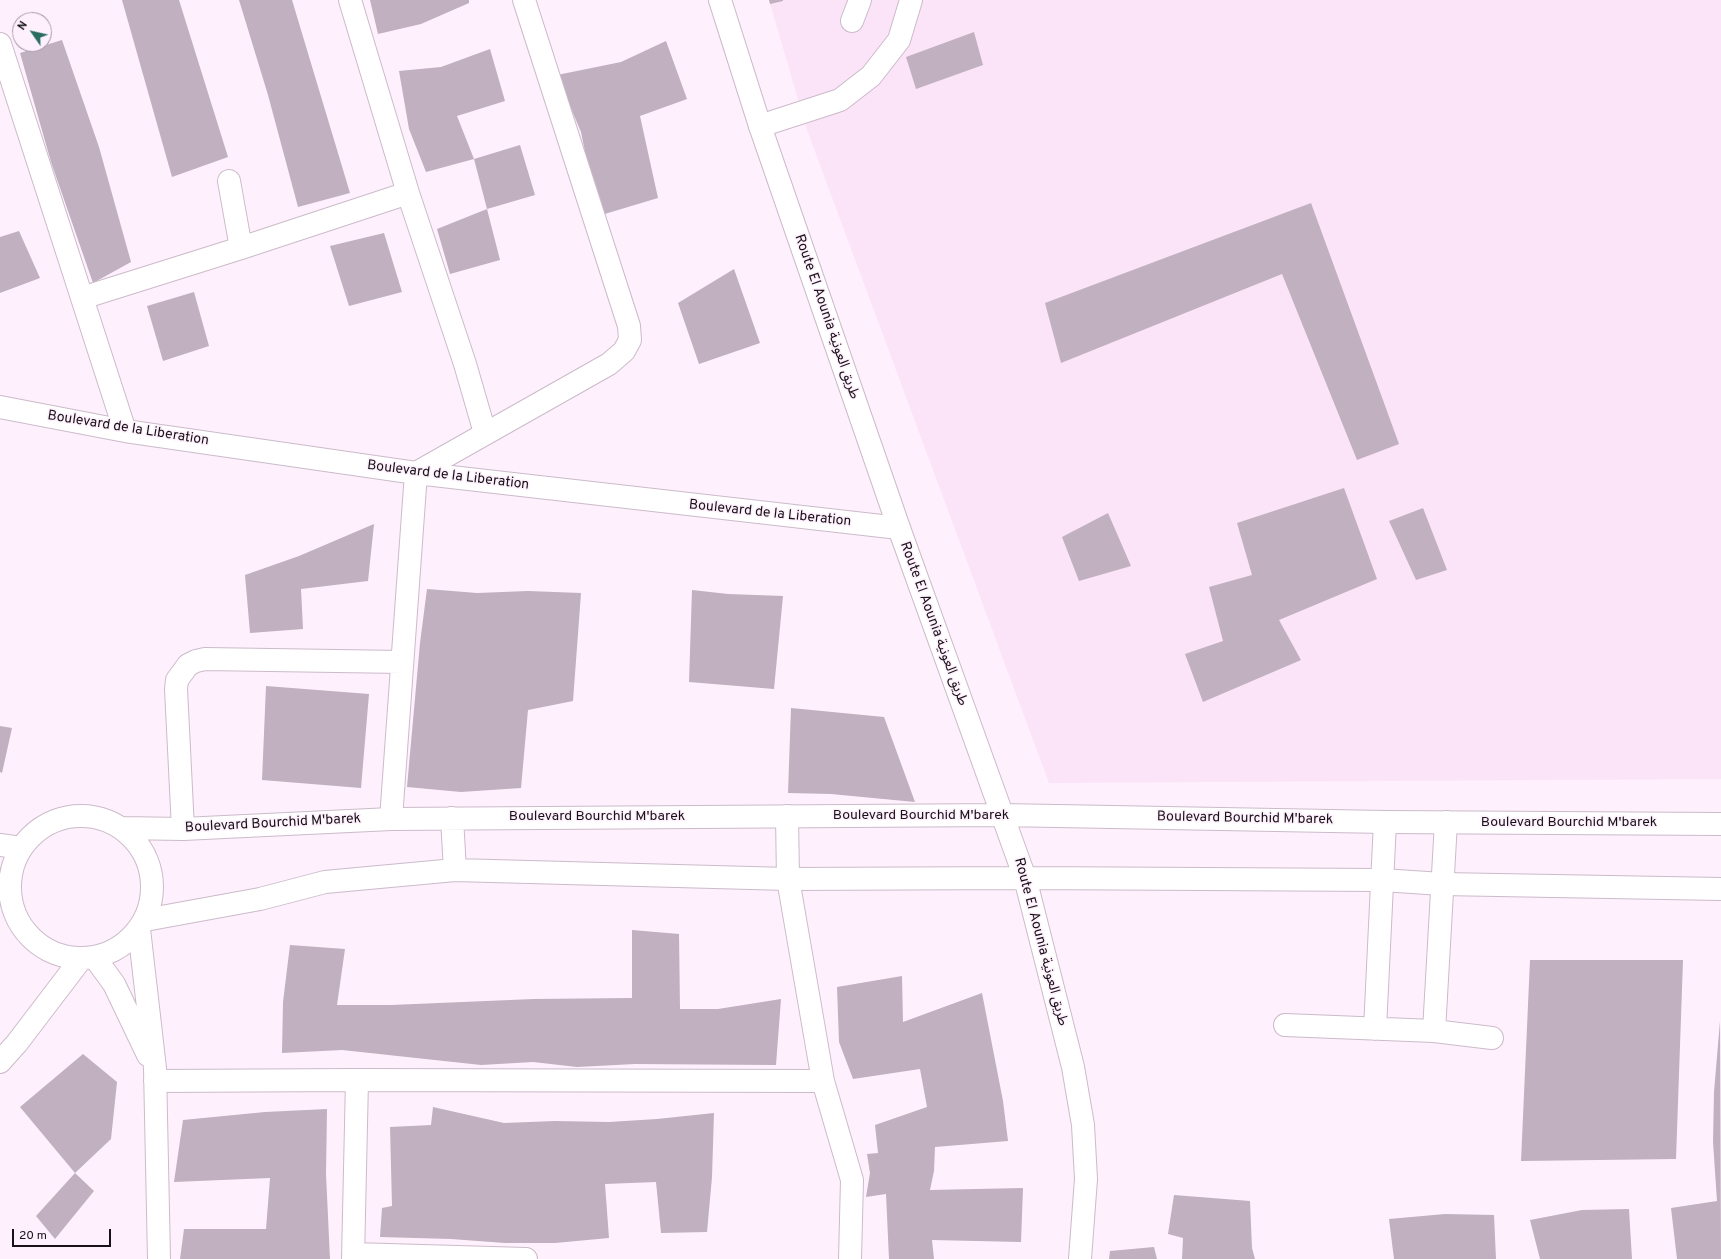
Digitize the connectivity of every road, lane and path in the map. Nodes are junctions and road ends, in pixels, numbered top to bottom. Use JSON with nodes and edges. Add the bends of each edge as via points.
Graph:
{"nodes":[{"id":1,"x":350,"y":0,"type":"edge"},
{"id":2,"x":524,"y":0,"type":"edge"},
{"id":3,"x":720,"y":0,"type":"edge"},
{"id":4,"x":860,"y":0,"type":"edge"},
{"id":5,"x":911,"y":0,"type":"edge"},
{"id":6,"x":852,"y":21,"type":"dead end"},
{"id":7,"x":0,"y":44,"type":"edge"},
{"id":8,"x":760,"y":126,"type":"junction"},
{"id":9,"x":228,"y":181,"type":"dead end"},
{"id":10,"x":408,"y":193,"type":"junction"},
{"id":11,"x":242,"y":248,"type":"junction"},
{"id":12,"x":82,"y":298,"type":"junction"},
{"id":13,"x":0,"y":407,"type":"edge"},
{"id":14,"x":125,"y":431,"type":"junction"},
{"id":15,"x":485,"y":433,"type":"junction"},
{"id":16,"x":416,"y":473,"type":"junction"},
{"id":17,"x":898,"y":528,"type":"junction"},
{"id":18,"x":402,"y":662,"type":"junction"},
{"id":19,"x":1002,"y":815,"type":"junction"},
{"id":20,"x":787,"y":816,"type":"junction"},
{"id":21,"x":390,"y":818,"type":"junction"},
{"id":22,"x":452,"y":818,"type":"junction"},
{"id":23,"x":1385,"y":822,"type":"junction"},
{"id":24,"x":1446,"y":822,"type":"junction"},
{"id":25,"x":1721,"y":824,"type":"edge"},
{"id":26,"x":122,"y":828,"type":"junction"},
{"id":27,"x":183,"y":829,"type":"junction"},
{"id":28,"x":10,"y":847,"type":"edge"},
{"id":29,"x":455,"y":870,"type":"junction"},
{"id":30,"x":1025,"y":878,"type":"junction"},
{"id":31,"x":788,"y":879,"type":"junction"},
{"id":32,"x":1382,"y":880,"type":"junction"},
{"id":33,"x":5,"y":884,"type":"edge"},
{"id":34,"x":1442,"y":884,"type":"junction"},
{"id":35,"x":1721,"y":889,"type":"edge"},
{"id":36,"x":142,"y":925,"type":"junction"},
{"id":37,"x":88,"y":959,"type":"junction"},
{"id":38,"x":1285,"y":1025,"type":"dead end"},
{"id":39,"x":1375,"y":1029,"type":"junction"},
{"id":40,"x":1434,"y":1031,"type":"junction"},
{"id":41,"x":1492,"y":1038,"type":"dead end"},
{"id":42,"x":0,"y":1062,"type":"edge"},
{"id":43,"x":155,"y":1074,"type":"junction"},
{"id":44,"x":357,"y":1080,"type":"junction"},
{"id":45,"x":823,"y":1081,"type":"junction"},
{"id":46,"x":159,"y":1251,"type":"edge"},
{"id":47,"x":353,"y":1257,"type":"edge"},
{"id":48,"x":143,"y":1259,"type":"edge"},
{"id":49,"x":526,"y":1259,"type":"edge"},
{"id":50,"x":850,"y":1259,"type":"edge"},
{"id":51,"x":1080,"y":1259,"type":"edge"}],
"edges":[{"from":1,"to":10,"type":"street"},
{"from":2,"to":15,"type":"street","via":[[628,326],[630,340],[624,351],[609,364]]},
{"from":3,"to":8,"type":"street","name":"Route El Aounia طريق العونية"},
{"from":4,"to":6,"type":"street"},
{"from":5,"to":8,"type":"street","via":[[899,40],[871,76],[840,100]]},
{"from":7,"to":12,"type":"street"},
{"from":8,"to":17,"type":"street","name":"Route El Aounia طريق العونية"},
{"from":9,"to":11,"type":"street"},
{"from":10,"to":11,"type":"street"},
{"from":10,"to":15,"type":"street","via":[[465,364]]},
{"from":11,"to":12,"type":"street"},
{"from":12,"to":14,"type":"street"},
{"from":13,"to":14,"type":"street","name":"Boulevard de la Liberation"},
{"from":14,"to":16,"type":"street","name":"Boulevard de la Liberation"},
{"from":15,"to":16,"type":"street"},
{"from":16,"to":17,"type":"street","name":"Boulevard de la Liberation"},
{"from":16,"to":18,"type":"street"},
{"from":17,"to":19,"type":"street","name":"Route El Aounia طريق العونية"},
{"from":18,"to":21,"type":"street"},
{"from":18,"to":27,"type":"street","via":[[205,659],[188,666],[177,680],[176,689]]},
{"from":19,"to":20,"type":"street","name":"Boulevard Bourchid M'barek"},
{"from":19,"to":23,"type":"street","name":"Boulevard Bourchid M'barek"},
{"from":19,"to":30,"type":"street","name":"Route El Aounia طريق العونية"},
{"from":20,"to":22,"type":"street","name":"Boulevard Bourchid M'barek"},
{"from":20,"to":31,"type":"street"},
{"from":21,"to":22,"type":"street","name":"Boulevard Bourchid M'barek"},
{"from":21,"to":27,"type":"street","name":"Boulevard Bourchid M'barek"},
{"from":22,"to":29,"type":"street"},
{"from":23,"to":24,"type":"street","name":"Boulevard Bourchid M'barek"},
{"from":23,"to":32,"type":"street"},
{"from":24,"to":25,"type":"street","name":"Boulevard Bourchid M'barek"},
{"from":24,"to":34,"type":"street"},
{"from":26,"to":27,"type":"street","name":"Boulevard Bourchid M'barek"},
{"from":26,"to":28,"type":"street","via":[[92,817],[67,817],[49,823]]},
{"from":26,"to":36,"type":"street","via":[[137,842],[147,859],[153,880],[152,900]]},
{"from":28,"to":33,"type":"street","via":[[14,863]]},
{"from":29,"to":31,"type":"street"},
{"from":29,"to":36,"type":"street","via":[[325,882]]},
{"from":30,"to":31,"type":"street"},
{"from":30,"to":32,"type":"street"},
{"from":30,"to":51,"type":"street","name":"Route El Aounia طريق العونية","via":[[1073,1067],[1083,1125],[1086,1179]]},
{"from":31,"to":45,"type":"street"},
{"from":32,"to":34,"type":"street"},
{"from":32,"to":39,"type":"street"},
{"from":33,"to":37,"type":"street","via":[[16,919],[28,935],[43,948],[61,956]]},
{"from":34,"to":35,"type":"street"},
{"from":34,"to":40,"type":"street"},
{"from":36,"to":37,"type":"street","via":[[120,948]]},
{"from":36,"to":43,"type":"street"},
{"from":37,"to":42,"type":"street"},
{"from":37,"to":43,"type":"street","via":[[114,984]]},
{"from":38,"to":39,"type":"street"},
{"from":39,"to":40,"type":"street"},
{"from":40,"to":41,"type":"street"},
{"from":43,"to":44,"type":"street"},
{"from":43,"to":46,"type":"street"},
{"from":44,"to":45,"type":"street"},
{"from":44,"to":47,"type":"street"},
{"from":45,"to":50,"type":"street","via":[[852,1180]]},
{"from":46,"to":48,"type":"street"},
{"from":47,"to":49,"type":"street"}]}
